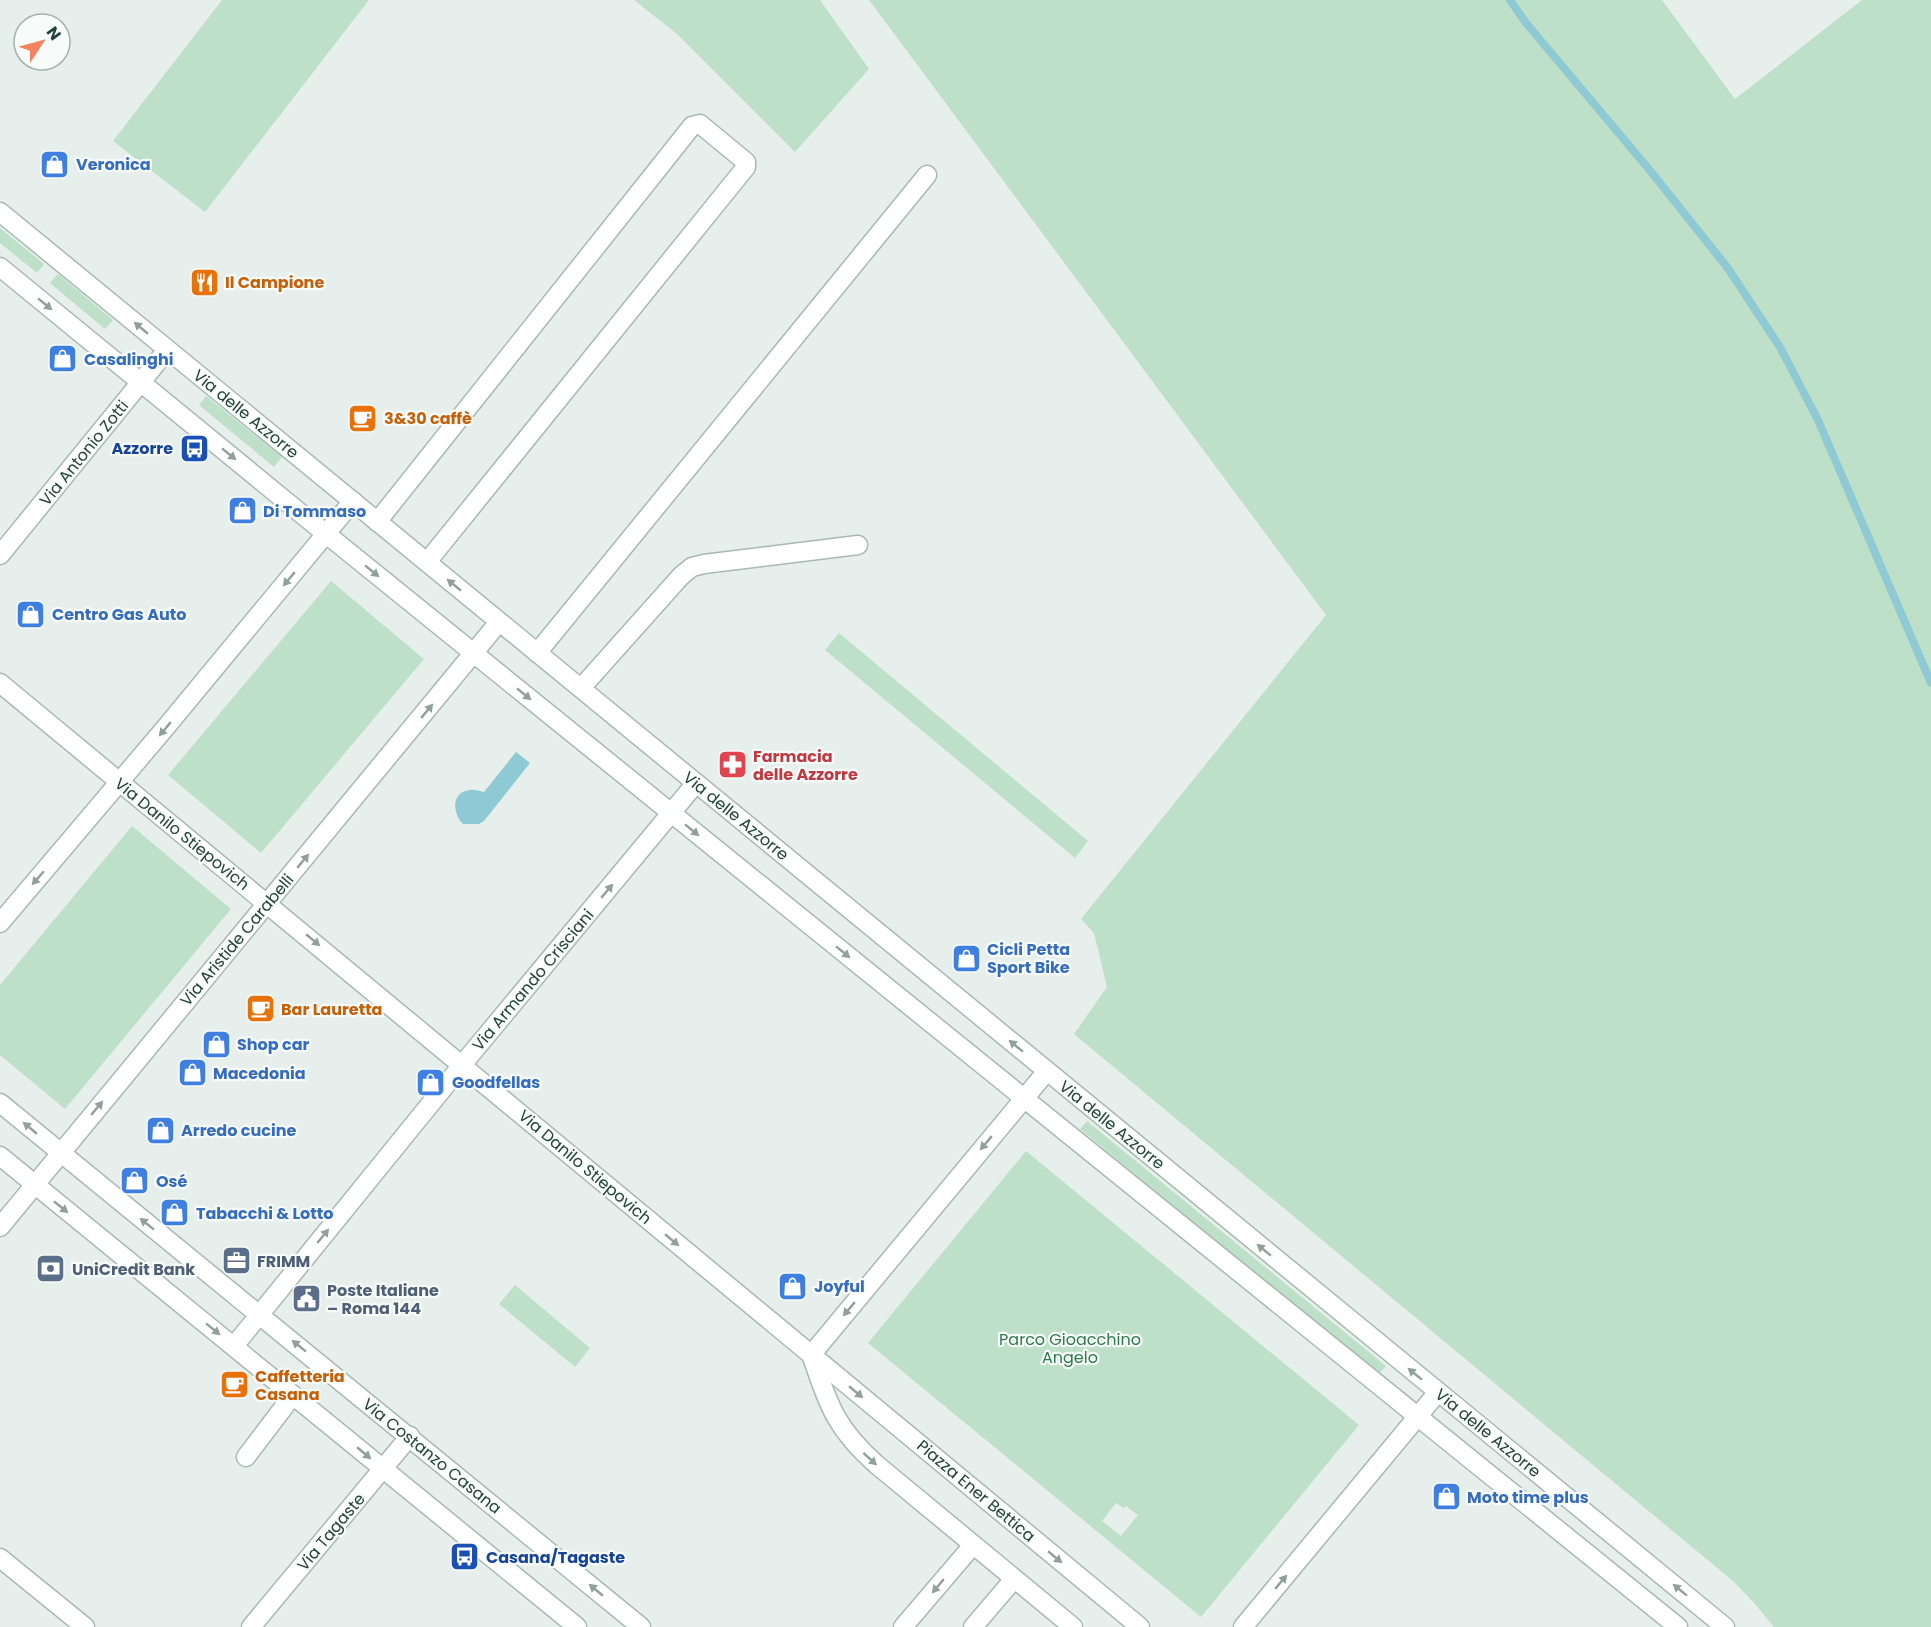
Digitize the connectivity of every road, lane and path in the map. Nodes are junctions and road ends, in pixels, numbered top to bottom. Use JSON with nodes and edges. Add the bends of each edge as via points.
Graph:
{"nodes":[{"id":1,"x":927,"y":175,"type":"dead end"},
{"id":2,"x":0,"y":212,"type":"edge"},
{"id":3,"x":0,"y":267,"type":"edge"},
{"id":4,"x":167,"y":350,"type":"junction"},
{"id":5,"x":141,"y":383,"type":"junction"},
{"id":6,"x":352,"y":501,"type":"junction"},
{"id":7,"x":377,"y":522,"type":"junction"},
{"id":8,"x":327,"y":534,"type":"junction"},
{"id":9,"x":858,"y":545,"type":"dead end"},
{"id":10,"x":0,"y":555,"type":"edge"},
{"id":11,"x":427,"y":562,"type":"junction"},
{"id":12,"x":499,"y":622,"type":"junction"},
{"id":13,"x":537,"y":653,"type":"junction"},
{"id":14,"x":474,"y":654,"type":"junction"},
{"id":15,"x":0,"y":683,"type":"edge"},
{"id":16,"x":581,"y":688,"type":"junction"},
{"id":17,"x":119,"y":783,"type":"junction"},
{"id":18,"x":696,"y":783,"type":"junction"},
{"id":19,"x":672,"y":813,"type":"junction"},
{"id":20,"x":267,"y":904,"type":"junction"},
{"id":21,"x":0,"y":923,"type":"edge"},
{"id":22,"x":462,"y":1065,"type":"junction"},
{"id":23,"x":1047,"y":1071,"type":"junction"},
{"id":24,"x":1024,"y":1098,"type":"junction"},
{"id":25,"x":0,"y":1103,"type":"edge"},
{"id":26,"x":60,"y":1153,"type":"junction"},
{"id":27,"x":0,"y":1156,"type":"edge"},
{"id":28,"x":34,"y":1185,"type":"junction"},
{"id":29,"x":0,"y":1227,"type":"edge"},
{"id":30,"x":260,"y":1314,"type":"junction"},
{"id":31,"x":234,"y":1346,"type":"junction"},
{"id":32,"x":811,"y":1355,"type":"junction"},
{"id":33,"x":1438,"y":1392,"type":"junction"},
{"id":34,"x":293,"y":1395,"type":"junction"},
{"id":35,"x":1419,"y":1417,"type":"junction"},
{"id":36,"x":410,"y":1437,"type":"junction"},
{"id":37,"x":246,"y":1457,"type":"dead end"},
{"id":38,"x":383,"y":1469,"type":"junction"},
{"id":39,"x":973,"y":1545,"type":"junction"},
{"id":40,"x":0,"y":1558,"type":"edge"},
{"id":41,"x":1014,"y":1579,"type":"junction"},
{"id":42,"x":85,"y":1627,"type":"edge"},
{"id":43,"x":251,"y":1627,"type":"edge"},
{"id":44,"x":577,"y":1627,"type":"edge"},
{"id":45,"x":641,"y":1627,"type":"edge"},
{"id":46,"x":903,"y":1627,"type":"edge"},
{"id":47,"x":973,"y":1627,"type":"edge"},
{"id":48,"x":1073,"y":1627,"type":"edge"},
{"id":49,"x":1140,"y":1627,"type":"edge"},
{"id":50,"x":1243,"y":1627,"type":"edge"},
{"id":51,"x":1678,"y":1627,"type":"edge"},
{"id":52,"x":1725,"y":1627,"type":"edge"}],
"edges":[{"from":1,"to":13,"type":"street"},
{"from":4,"to":2,"type":"street","name":"Via delle Azzorre","one_way":true},
{"from":3,"to":5,"type":"street","name":"Via delle Azzorre","one_way":true},
{"from":4,"to":5,"type":"street","name":"Via Antonio Zotti"},
{"from":4,"to":6,"type":"street","name":"Via delle Azzorre"},
{"from":5,"to":8,"type":"street","name":"Via delle Azzorre","one_way":true},
{"from":5,"to":10,"type":"street","name":"Via Antonio Zotti"},
{"from":6,"to":7,"type":"street","name":"Via delle Azzorre"},
{"from":6,"to":8,"type":"street"},
{"from":7,"to":11,"type":"street","name":"Via delle Azzorre"},
{"from":7,"to":11,"type":"street","via":[[692,126],[700,124],[746,162],[746,167]]},
{"from":8,"to":14,"type":"street","name":"Via delle Azzorre","one_way":true},
{"from":8,"to":17,"type":"street","one_way":true},
{"from":9,"to":16,"type":"street","via":[[692,567]]},
{"from":12,"to":11,"type":"street","name":"Via delle Azzorre","one_way":true},
{"from":12,"to":13,"type":"street","name":"Via delle Azzorre"},
{"from":12,"to":14,"type":"street"},
{"from":13,"to":16,"type":"street","name":"Via delle Azzorre"},
{"from":14,"to":19,"type":"street","name":"Via delle Azzorre","one_way":true},
{"from":20,"to":14,"type":"street","name":"Via Aristide Carabelli","one_way":true},
{"from":15,"to":17,"type":"street","name":"Via Danilo Stiepovich"},
{"from":16,"to":18,"type":"street","name":"Via delle Azzorre"},
{"from":17,"to":20,"type":"street","name":"Via Danilo Stiepovich"},
{"from":17,"to":21,"type":"street","one_way":true},
{"from":18,"to":19,"type":"street","name":"Via Armando Crisciani"},
{"from":23,"to":18,"type":"street","name":"Via delle Azzorre","one_way":true},
{"from":22,"to":19,"type":"street","name":"Via Armando Crisciani","one_way":true},
{"from":19,"to":24,"type":"street","name":"Via delle Azzorre","one_way":true},
{"from":20,"to":22,"type":"street","name":"Via Danilo Stiepovich","one_way":true},
{"from":26,"to":20,"type":"street","name":"Via Aristide Carabelli","one_way":true},
{"from":30,"to":22,"type":"street","name":"Via Armando Crisciani","one_way":true},
{"from":22,"to":32,"type":"street","name":"Via Danilo Stiepovich","one_way":true},
{"from":23,"to":24,"type":"street"},
{"from":33,"to":23,"type":"street","name":"Via delle Azzorre","one_way":true},
{"from":24,"to":32,"type":"street","one_way":true},
{"from":24,"to":35,"type":"street","name":"Via delle Azzorre"},
{"from":26,"to":25,"type":"street","name":"Via Costanzo Casana","one_way":true},
{"from":26,"to":28,"type":"street","name":"Via Aristide Carabelli"},
{"from":30,"to":26,"type":"street","name":"Via Costanzo Casana","one_way":true},
{"from":27,"to":28,"type":"street"},
{"from":28,"to":29,"type":"street","name":"Via Aristide Carabelli"},
{"from":28,"to":31,"type":"street","one_way":true},
{"from":30,"to":31,"type":"street","name":"Via Armando Crisciani"},
{"from":36,"to":30,"type":"street","name":"Via Costanzo Casana","one_way":true},
{"from":31,"to":34,"type":"street"},
{"from":32,"to":39,"type":"street","one_way":true,"via":[[833,1414],[856,1446]]},
{"from":32,"to":49,"type":"street","name":"Piazza Ener Bettica","one_way":true},
{"from":33,"to":35,"type":"street"},
{"from":52,"to":33,"type":"street","name":"Via delle Azzorre","one_way":true},
{"from":34,"to":37,"type":"street"},
{"from":34,"to":38,"type":"street","one_way":true},
{"from":50,"to":35,"type":"street","one_way":true},
{"from":35,"to":51,"type":"street","name":"Via delle Azzorre"},
{"from":36,"to":38,"type":"street","name":"Via Tagaste"},
{"from":45,"to":36,"type":"street","name":"Via Costanzo Casana","one_way":true},
{"from":38,"to":43,"type":"street","name":"Via Tagaste"},
{"from":38,"to":44,"type":"street"},
{"from":39,"to":41,"type":"street"},
{"from":39,"to":46,"type":"street","one_way":true},
{"from":40,"to":42,"type":"street"},
{"from":41,"to":47,"type":"street"},
{"from":41,"to":48,"type":"street"}]}
